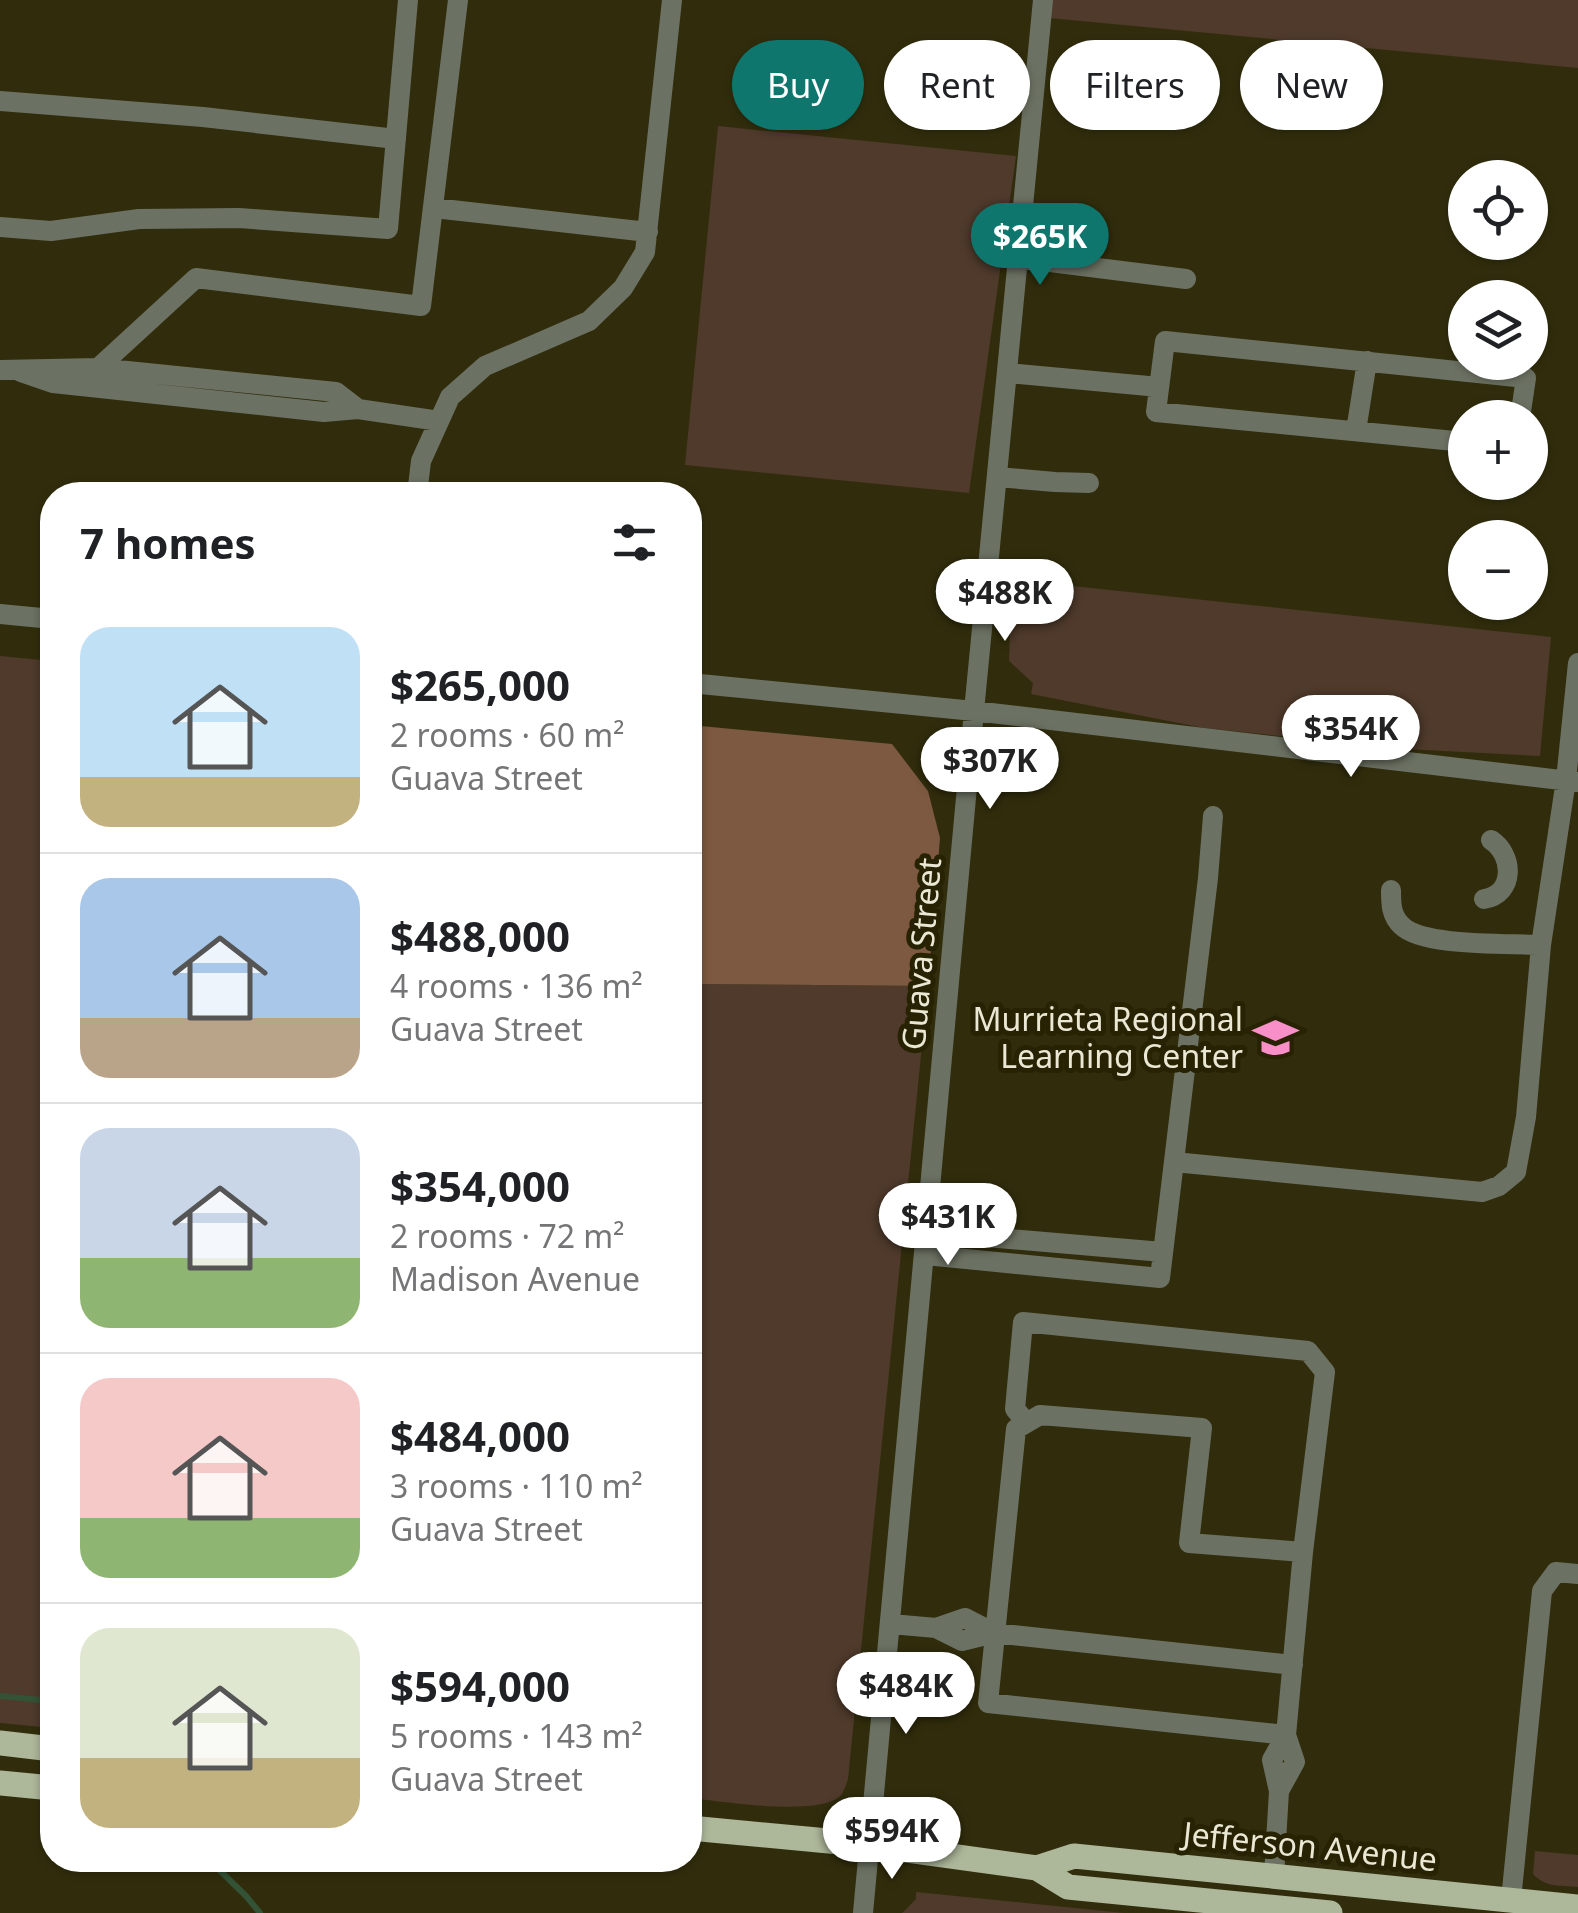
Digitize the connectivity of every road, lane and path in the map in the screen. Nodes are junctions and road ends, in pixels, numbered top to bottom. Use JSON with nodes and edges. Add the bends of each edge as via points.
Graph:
{"nodes":[{"id":1,"x":408,"y":0,"type":"edge"},
{"id":2,"x":458,"y":0,"type":"edge"},
{"id":3,"x":672,"y":0,"type":"edge"},
{"id":4,"x":1043,"y":0,"type":"edge"},
{"id":5,"x":0,"y":101,"type":"edge"},
{"id":6,"x":396,"y":138,"type":"junction"},
{"id":7,"x":434,"y":208,"type":"junction"},
{"id":8,"x":0,"y":227,"type":"edge"},
{"id":9,"x":648,"y":232,"type":"junction"},
{"id":10,"x":1018,"y":258,"type":"junction"},
{"id":11,"x":1186,"y":279,"type":"dead end"},
{"id":12,"x":1367,"y":362,"type":"junction"},
{"id":13,"x":98,"y":368,"type":"junction"},
{"id":14,"x":10,"y":371,"type":"edge"},
{"id":15,"x":1007,"y":373,"type":"junction"},
{"id":16,"x":1159,"y":387,"type":"junction"},
{"id":17,"x":1523,"y":400,"type":"edge"},
{"id":18,"x":358,"y":409,"type":"junction"},
{"id":19,"x":440,"y":420,"type":"junction"},
{"id":20,"x":1356,"y":432,"type":"junction"},
{"id":21,"x":1448,"y":440,"type":"edge"},
{"id":22,"x":997,"y":476,"type":"junction"},
{"id":23,"x":418,"y":482,"type":"edge"},
{"id":24,"x":1089,"y":483,"type":"dead end"},
{"id":25,"x":0,"y":614,"type":"edge"},
{"id":26,"x":40,"y":619,"type":"edge"},
{"id":27,"x":1578,"y":663,"type":"edge"},
{"id":28,"x":702,"y":684,"type":"edge"},
{"id":29,"x":974,"y":712,"type":"junction"},
{"id":30,"x":1572,"y":781,"type":"edge"},
{"id":31,"x":1214,"y":816,"type":"dead end"},
{"id":32,"x":1492,"y":840,"type":"dead end"},
{"id":33,"x":1390,"y":890,"type":"dead end"},
{"id":34,"x":1484,"y":898,"type":"dead end"},
{"id":35,"x":1541,"y":945,"type":"junction"},
{"id":36,"x":1174,"y":1162,"type":"junction"},
{"id":37,"x":927,"y":1232,"type":"junction"},
{"id":38,"x":1164,"y":1252,"type":"junction"},
{"id":39,"x":924,"y":1255,"type":"junction"},
{"id":40,"x":1026,"y":1422,"type":"junction"},
{"id":41,"x":1303,"y":1552,"type":"junction"},
{"id":42,"x":1578,"y":1574,"type":"edge"},
{"id":43,"x":891,"y":1624,"type":"junction"},
{"id":44,"x":994,"y":1633,"type":"junction"},
{"id":45,"x":1292,"y":1664,"type":"junction"},
{"id":46,"x":1286,"y":1735,"type":"junction"},
{"id":47,"x":0,"y":1744,"type":"edge"},
{"id":48,"x":40,"y":1748,"type":"edge"},
{"id":49,"x":0,"y":1783,"type":"edge"},
{"id":50,"x":40,"y":1787,"type":"edge"},
{"id":51,"x":702,"y":1829,"type":"edge"},
{"id":52,"x":871,"y":1845,"type":"junction"},
{"id":53,"x":1037,"y":1868,"type":"junction"},
{"id":54,"x":1274,"y":1876,"type":"junction"},
{"id":55,"x":1511,"y":1900,"type":"junction"},
{"id":56,"x":1578,"y":1907,"type":"edge"},
{"id":57,"x":863,"y":1913,"type":"edge"},
{"id":58,"x":1330,"y":1913,"type":"edge"}],
"edges":[{"from":1,"to":6,"type":"street"},
{"from":2,"to":7,"type":"street"},
{"from":3,"to":9,"type":"street"},
{"from":4,"to":10,"type":"street","name":"Guava Street"},
{"from":5,"to":6,"type":"street"},
{"from":6,"to":8,"type":"street","via":[[388,228],[239,218]]},
{"from":7,"to":9,"type":"street"},
{"from":7,"to":13,"type":"street","via":[[421,306],[196,278]]},
{"from":9,"to":19,"type":"street","via":[[645,252],[623,288],[589,322],[484,366],[450,397]]},
{"from":10,"to":11,"type":"street"},
{"from":10,"to":15,"type":"street","name":"Guava Street"},
{"from":12,"to":16,"type":"street","via":[[1164,340]]},
{"from":12,"to":17,"type":"street","via":[[1526,378]]},
{"from":12,"to":20,"type":"street"},
{"from":13,"to":14,"type":"street"},
{"from":13,"to":18,"type":"street","via":[[336,392]]},
{"from":14,"to":18,"type":"street","via":[[70,385],[324,412]]},
{"from":15,"to":16,"type":"street"},
{"from":15,"to":22,"type":"street","name":"Guava Street"},
{"from":16,"to":20,"type":"street","via":[[1156,412]]},
{"from":18,"to":19,"type":"street"},
{"from":19,"to":23,"type":"street"},
{"from":20,"to":21,"type":"street"},
{"from":22,"to":24,"type":"street"},
{"from":22,"to":29,"type":"street","name":"Guava Street"},
{"from":25,"to":26,"type":"street"},
{"from":27,"to":30,"type":"street"},
{"from":28,"to":29,"type":"street"},
{"from":29,"to":30,"type":"street"},
{"from":29,"to":37,"type":"street","name":"Guava Street"},
{"from":30,"to":35,"type":"street"},
{"from":31,"to":36,"type":"street"},
{"from":32,"to":34,"type":"street","via":[[1503,848],[1507,876],[1496,897]]},
{"from":33,"to":35,"type":"street","via":[[1392,911],[1413,934]]},
{"from":35,"to":36,"type":"street","via":[[1526,1116],[1516,1172],[1500,1186],[1482,1192]]},
{"from":36,"to":38,"type":"street"},
{"from":37,"to":38,"type":"street"},
{"from":37,"to":39,"type":"street","name":"Guava Street"},
{"from":38,"to":39,"type":"street","via":[[1160,1278]]},
{"from":39,"to":43,"type":"street","name":"Guava Street"},
{"from":40,"to":41,"type":"street","via":[[1040,1414],[1202,1428],[1189,1543]]},
{"from":40,"to":41,"type":"street","via":[[1016,1409],[1024,1322],[1308,1351],[1325,1372]]},
{"from":40,"to":44,"type":"street","via":[[1016,1429]]},
{"from":41,"to":45,"type":"street"},
{"from":42,"to":55,"type":"street","via":[[1556,1572],[1542,1591]]},
{"from":43,"to":44,"type":"street","via":[[936,1628],[962,1641]]},
{"from":43,"to":52,"type":"street","name":"Guava Street"},
{"from":44,"to":45,"type":"street"},
{"from":44,"to":46,"type":"street","via":[[988,1703]]},
{"from":45,"to":46,"type":"street"},
{"from":46,"to":54,"type":"street","via":[[1295,1762],[1279,1791]]},
{"from":47,"to":48,"type":"main road"},
{"from":49,"to":50,"type":"main road"},
{"from":51,"to":52,"type":"main road","name":"Jefferson Avenue"},
{"from":52,"to":53,"type":"main road","name":"Jefferson Avenue"},
{"from":52,"to":57,"type":"street","name":"Guava Street"},
{"from":53,"to":54,"type":"main road","name":"Jefferson Avenue","via":[[1074,1856]]},
{"from":53,"to":58,"type":"main road","name":"Jefferson Avenue","via":[[1068,1887]]},
{"from":54,"to":55,"type":"main road","name":"Jefferson Avenue"},
{"from":55,"to":56,"type":"main road","name":"Jefferson Avenue"}]}
